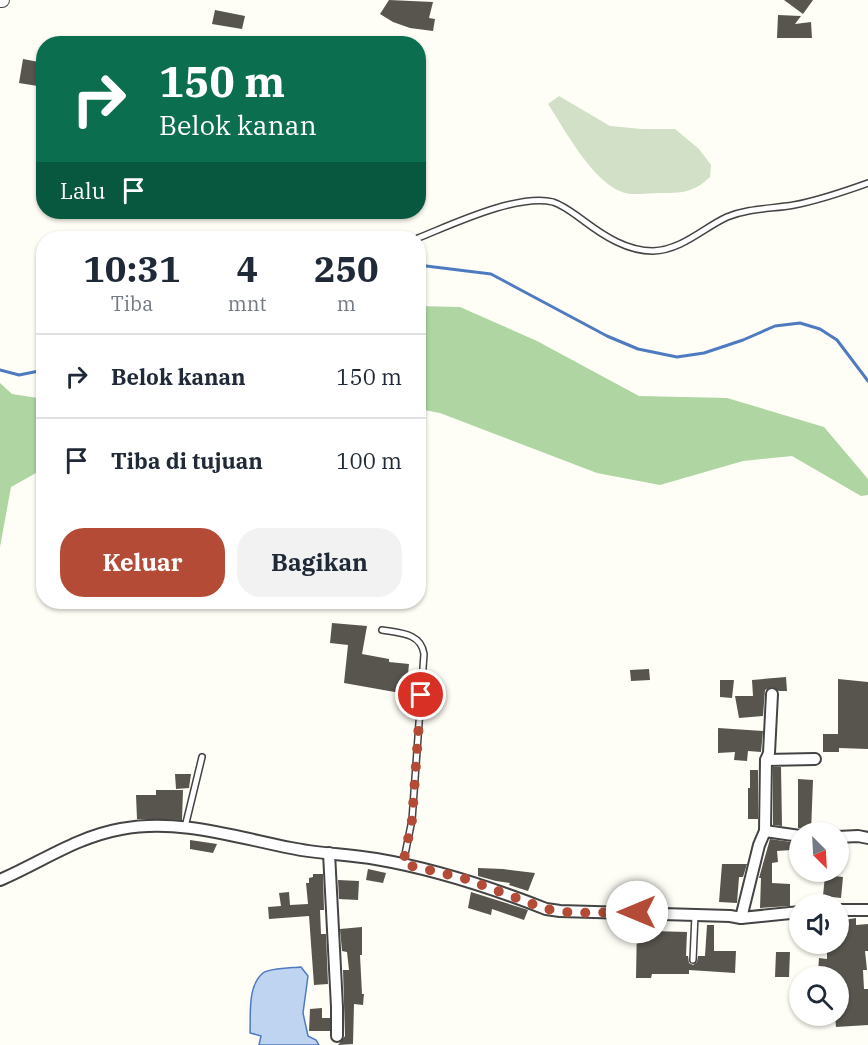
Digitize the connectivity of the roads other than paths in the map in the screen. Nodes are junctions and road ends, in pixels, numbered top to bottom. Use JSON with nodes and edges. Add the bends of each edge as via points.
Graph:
{"nodes":[{"id":1,"x":868,"y":183,"type":"edge"},
{"id":2,"x":426,"y":235,"type":"edge"},
{"id":3,"x":382,"y":630,"type":"dead end"},
{"id":4,"x":772,"y":694,"type":"dead end"},
{"id":5,"x":202,"y":757,"type":"dead end"},
{"id":6,"x":815,"y":759,"type":"dead end"},
{"id":7,"x":765,"y":760,"type":"junction"},
{"id":8,"x":185,"y":826,"type":"junction"},
{"id":9,"x":765,"y":831,"type":"junction"},
{"id":10,"x":789,"y":834,"type":"edge"},
{"id":11,"x":849,"y":836,"type":"edge"},
{"id":12,"x":868,"y":838,"type":"edge"},
{"id":13,"x":329,"y":853,"type":"junction"},
{"id":14,"x":403,"y":864,"type":"junction"},
{"id":15,"x":0,"y":880,"type":"edge"},
{"id":16,"x":849,"y":910,"type":"edge"},
{"id":17,"x":868,"y":910,"type":"edge"},
{"id":18,"x":789,"y":913,"type":"edge"},
{"id":19,"x":695,"y":915,"type":"junction"},
{"id":20,"x":741,"y":918,"type":"junction"},
{"id":21,"x":693,"y":960,"type":"dead end"},
{"id":22,"x":337,"y":1035,"type":"dead end"}],
"edges":[{"from":1,"to":2,"type":"lane","via":[[791,206],[746,210],[674,247],[654,251],[616,243],[567,208],[552,202],[515,204]]},
{"from":3,"to":14,"type":"lane","via":[[413,636],[424,654],[412,820]]},
{"from":4,"to":7,"type":"street","via":[[769,753]]},
{"from":5,"to":8,"type":"lane"},
{"from":6,"to":7,"type":"street"},
{"from":7,"to":9,"type":"street"},
{"from":8,"to":13,"type":"street"},
{"from":8,"to":15,"type":"street","via":[[121,829],[89,838]]},
{"from":9,"to":10,"type":"street"},
{"from":9,"to":20,"type":"street"},
{"from":11,"to":12,"type":"street"},
{"from":13,"to":14,"type":"street"},
{"from":13,"to":22,"type":"street"},
{"from":14,"to":19,"type":"street","via":[[463,878],[546,909]]},
{"from":16,"to":17,"type":"street"},
{"from":18,"to":20,"type":"street"},
{"from":19,"to":20,"type":"street"},
{"from":19,"to":21,"type":"lane"}]}
